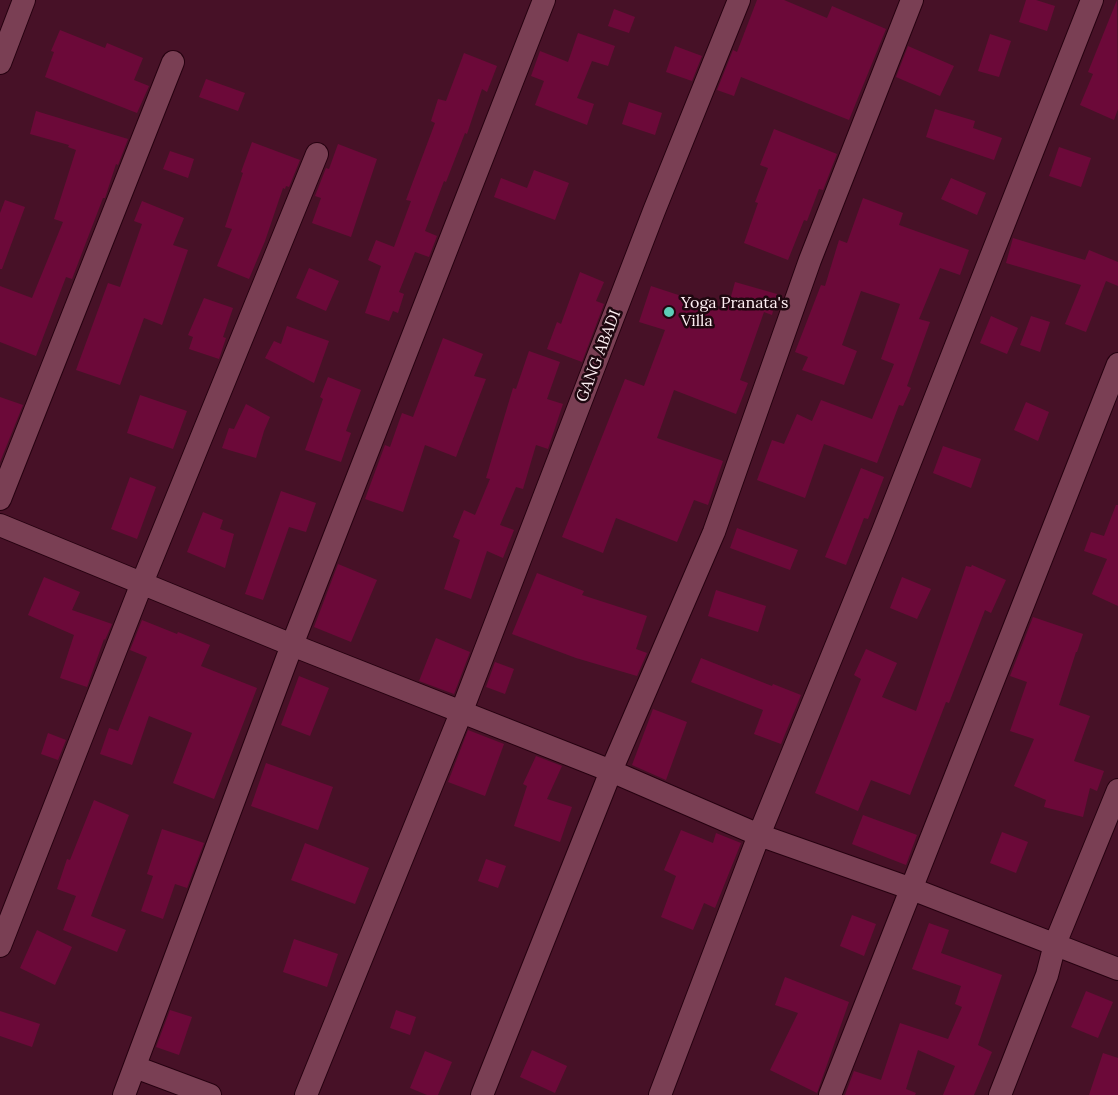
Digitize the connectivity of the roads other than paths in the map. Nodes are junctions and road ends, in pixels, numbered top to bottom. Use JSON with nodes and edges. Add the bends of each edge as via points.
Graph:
{"nodes":[{"id":1,"x":24,"y":0,"type":"edge"},
{"id":2,"x":544,"y":0,"type":"edge"},
{"id":3,"x":739,"y":0,"type":"edge"},
{"id":4,"x":912,"y":0,"type":"edge"},
{"id":5,"x":1092,"y":0,"type":"edge"},
{"id":6,"x":0,"y":63,"type":"edge"},
{"id":7,"x":173,"y":63,"type":"dead end"},
{"id":8,"x":317,"y":154,"type":"dead end"},
{"id":9,"x":1118,"y":364,"type":"edge"},
{"id":10,"x":0,"y":500,"type":"edge"},
{"id":11,"x":0,"y":525,"type":"edge"},
{"id":12,"x":142,"y":583,"type":"junction"},
{"id":13,"x":292,"y":645,"type":"junction"},
{"id":14,"x":461,"y":712,"type":"junction"},
{"id":15,"x":611,"y":771,"type":"junction"},
{"id":16,"x":1118,"y":790,"type":"edge"},
{"id":17,"x":759,"y":836,"type":"junction"},
{"id":18,"x":912,"y":888,"type":"junction"},
{"id":19,"x":1055,"y":944,"type":"junction"},
{"id":20,"x":0,"y":946,"type":"edge"},
{"id":21,"x":1118,"y":969,"type":"edge"},
{"id":22,"x":135,"y":1066,"type":"junction"},
{"id":23,"x":124,"y":1095,"type":"edge"},
{"id":24,"x":210,"y":1095,"type":"edge"},
{"id":25,"x":306,"y":1095,"type":"edge"},
{"id":26,"x":482,"y":1095,"type":"edge"},
{"id":27,"x":660,"y":1095,"type":"edge"},
{"id":28,"x":830,"y":1095,"type":"edge"},
{"id":29,"x":1000,"y":1095,"type":"edge"}],
"edges":[{"from":1,"to":6,"type":"street"},
{"from":2,"to":13,"type":"street"},
{"from":3,"to":14,"type":"street","name":"GANG ABADI"},
{"from":4,"to":15,"type":"street","via":[[810,260],[714,532]]},
{"from":5,"to":17,"type":"street"},
{"from":7,"to":10,"type":"street"},
{"from":8,"to":12,"type":"street"},
{"from":9,"to":18,"type":"street"},
{"from":11,"to":12,"type":"street"},
{"from":12,"to":13,"type":"street"},
{"from":12,"to":20,"type":"street"},
{"from":13,"to":14,"type":"street"},
{"from":13,"to":22,"type":"street"},
{"from":14,"to":15,"type":"street"},
{"from":14,"to":25,"type":"street","name":"GANG ABADI"},
{"from":15,"to":17,"type":"street"},
{"from":15,"to":26,"type":"street"},
{"from":16,"to":19,"type":"street"},
{"from":17,"to":18,"type":"street"},
{"from":17,"to":27,"type":"street"},
{"from":18,"to":19,"type":"street"},
{"from":18,"to":28,"type":"street"},
{"from":19,"to":21,"type":"street"},
{"from":19,"to":29,"type":"street","via":[[1047,975]]},
{"from":22,"to":23,"type":"street"},
{"from":22,"to":24,"type":"street"}]}
